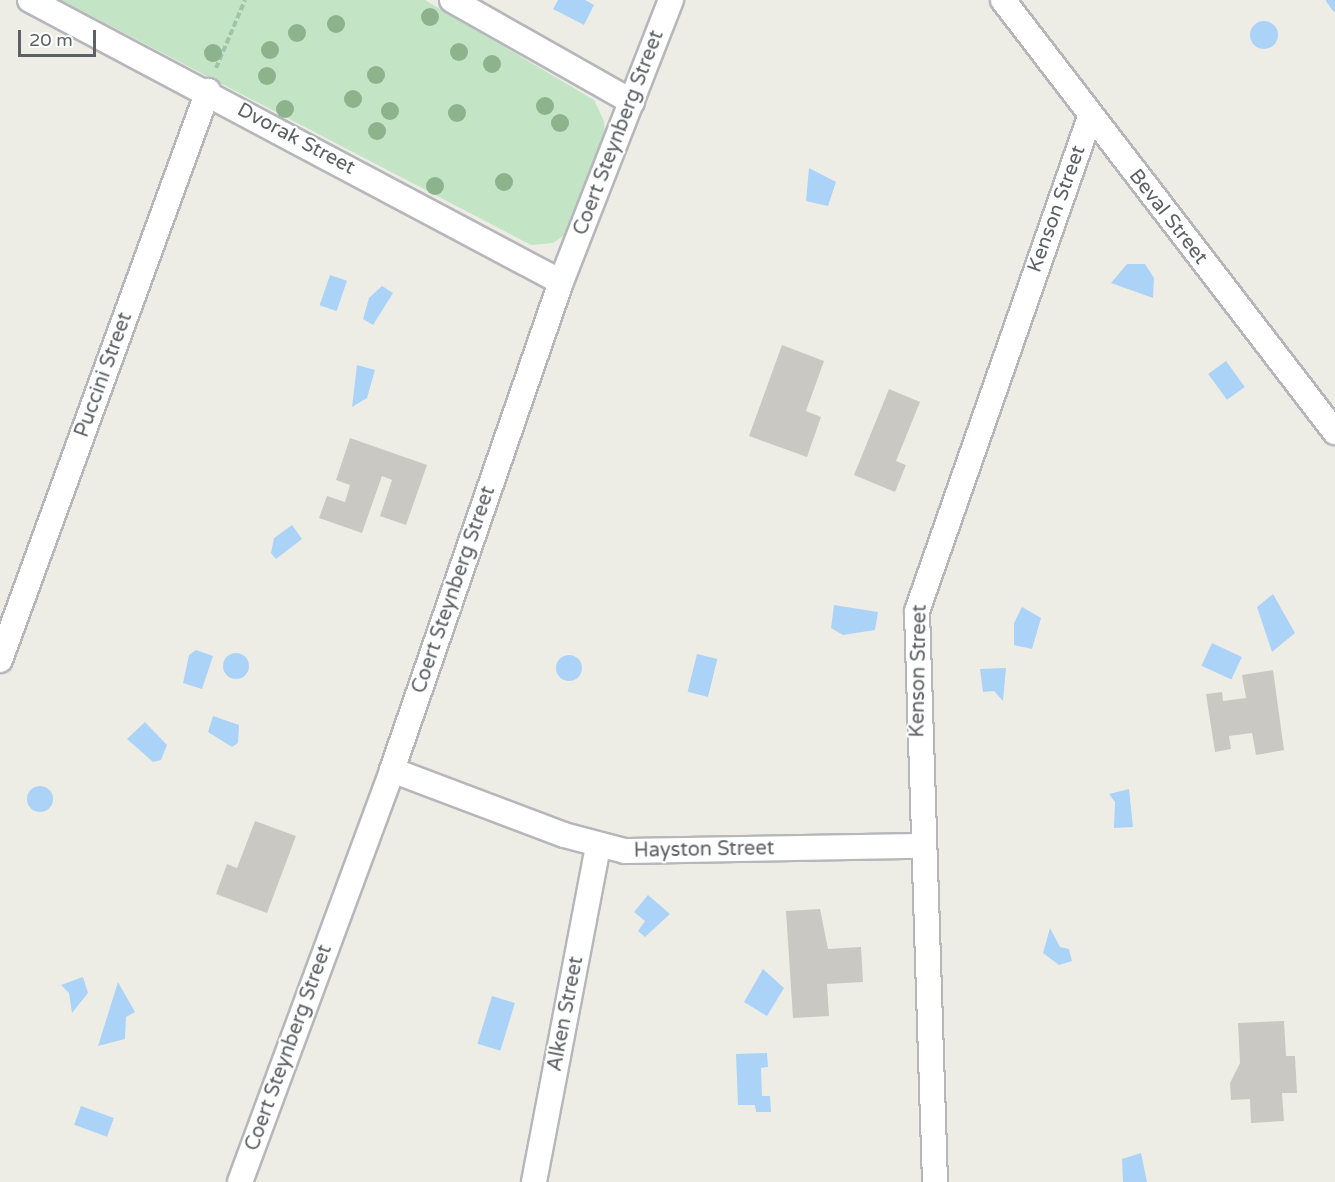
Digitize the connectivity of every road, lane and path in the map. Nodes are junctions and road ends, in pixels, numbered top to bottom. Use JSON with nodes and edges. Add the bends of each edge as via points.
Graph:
{"nodes":[{"id":1,"x":30,"y":0,"type":"edge"},
{"id":2,"x":245,"y":0,"type":"edge"},
{"id":3,"x":452,"y":0,"type":"edge"},
{"id":4,"x":671,"y":0,"type":"edge"},
{"id":5,"x":1003,"y":0,"type":"edge"},
{"id":6,"x":208,"y":91,"type":"junction"},
{"id":7,"x":632,"y":102,"type":"junction"},
{"id":8,"x":1090,"y":117,"type":"junction"},
{"id":9,"x":561,"y":282,"type":"junction"},
{"id":10,"x":1335,"y":432,"type":"edge"},
{"id":11,"x":0,"y":660,"type":"edge"},
{"id":12,"x":392,"y":770,"type":"junction"},
{"id":13,"x":921,"y":846,"type":"junction"},
{"id":14,"x":598,"y":847,"type":"junction"},
{"id":15,"x":240,"y":1182,"type":"edge"},
{"id":16,"x":534,"y":1182,"type":"edge"},
{"id":17,"x":935,"y":1182,"type":"edge"}],
"edges":[{"from":1,"to":6,"type":"street","name":"Dvorak Street"},
{"from":2,"to":6,"type":"path"},
{"from":3,"to":7,"type":"street"},
{"from":4,"to":7,"type":"street","name":"Coert Steynberg Street"},
{"from":5,"to":8,"type":"street","name":"Beval Street"},
{"from":6,"to":9,"type":"street","name":"Dvorak Street"},
{"from":6,"to":11,"type":"street","name":"Puccini Street"},
{"from":7,"to":9,"type":"street","name":"Coert Steynberg Street"},
{"from":8,"to":10,"type":"street","name":"Beval Street"},
{"from":8,"to":13,"type":"street","name":"Kenson Street","via":[[921,590],[915,639]]},
{"from":9,"to":12,"type":"street","name":"Coert Steynberg Street"},
{"from":12,"to":14,"type":"street","name":"Hayston Street"},
{"from":12,"to":15,"type":"street","name":"Coert Steynberg Street"},
{"from":13,"to":14,"type":"street","name":"Hayston Street","via":[[650,853]]},
{"from":13,"to":17,"type":"street","name":"Kenson Street"},
{"from":14,"to":16,"type":"street","name":"Alken Street"}]}
